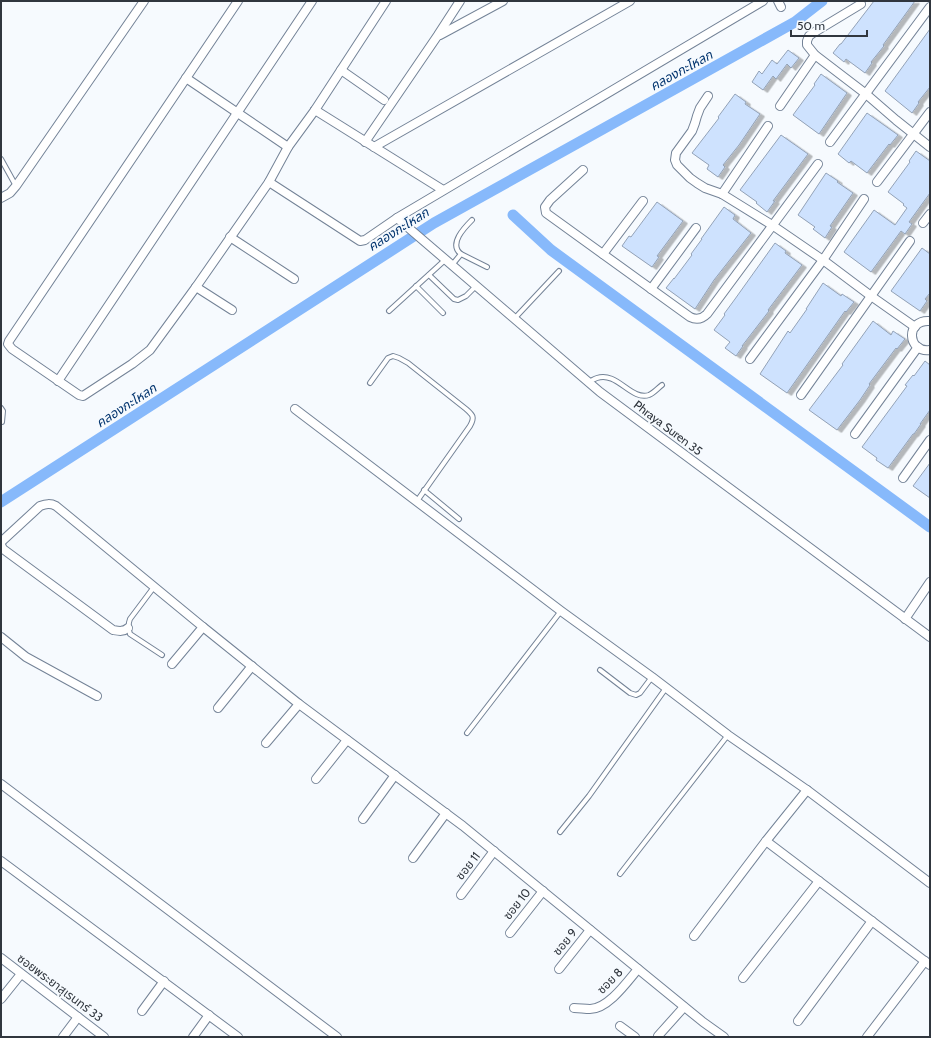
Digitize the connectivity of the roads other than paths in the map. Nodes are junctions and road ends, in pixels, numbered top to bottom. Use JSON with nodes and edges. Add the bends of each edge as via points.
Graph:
{"nodes":[{"id":1,"x":144,"y":1,"type":"edge"},
{"id":2,"x":238,"y":1,"type":"edge"},
{"id":3,"x":312,"y":1,"type":"edge"},
{"id":4,"x":386,"y":1,"type":"edge"},
{"id":5,"x":460,"y":1,"type":"edge"},
{"id":6,"x":503,"y":1,"type":"edge"},
{"id":7,"x":630,"y":1,"type":"edge"},
{"id":8,"x":763,"y":1,"type":"edge"},
{"id":9,"x":861,"y":4,"type":"dead end"},
{"id":10,"x":930,"y":7,"type":"edge"},
{"id":11,"x":438,"y":36,"type":"junction"},
{"id":12,"x":815,"y":55,"type":"junction"},
{"id":13,"x":341,"y":70,"type":"junction"},
{"id":14,"x":186,"y":78,"type":"junction"},
{"id":15,"x":866,"y":94,"type":"junction"},
{"id":16,"x":708,"y":96,"type":"dead end"},
{"id":17,"x":384,"y":100,"type":"dead end"},
{"id":18,"x":780,"y":106,"type":"dead end"},
{"id":19,"x":315,"y":110,"type":"junction"},
{"id":20,"x":930,"y":112,"type":"edge"},
{"id":21,"x":238,"y":113,"type":"junction"},
{"id":22,"x":768,"y":126,"type":"dead end"},
{"id":23,"x":913,"y":134,"type":"junction"},
{"id":24,"x":365,"y":142,"type":"junction"},
{"id":25,"x":830,"y":142,"type":"dead end"},
{"id":26,"x":288,"y":147,"type":"junction"},
{"id":27,"x":374,"y":147,"type":"junction"},
{"id":28,"x":930,"y":147,"type":"edge"},
{"id":29,"x":1,"y":159,"type":"edge"},
{"id":30,"x":818,"y":164,"type":"dead end"},
{"id":31,"x":583,"y":170,"type":"dead end"},
{"id":32,"x":269,"y":182,"type":"junction"},
{"id":33,"x":877,"y":182,"type":"dead end"},
{"id":34,"x":16,"y":186,"type":"junction"},
{"id":35,"x":443,"y":190,"type":"junction"},
{"id":36,"x":722,"y":194,"type":"junction"},
{"id":37,"x":1,"y":198,"type":"edge"},
{"id":38,"x":864,"y":199,"type":"dead end"},
{"id":39,"x":643,"y":201,"type":"dead end"},
{"id":40,"x":930,"y":214,"type":"edge"},
{"id":41,"x":397,"y":218,"type":"junction"},
{"id":42,"x":472,"y":220,"type":"dead end"},
{"id":43,"x":923,"y":223,"type":"dead end"},
{"id":44,"x":772,"y":225,"type":"junction"},
{"id":45,"x":696,"y":228,"type":"dead end"},
{"id":46,"x":230,"y":237,"type":"junction"},
{"id":47,"x":910,"y":241,"type":"dead end"},
{"id":48,"x":461,"y":254,"type":"junction"},
{"id":49,"x":603,"y":254,"type":"junction"},
{"id":50,"x":823,"y":260,"type":"junction"},
{"id":51,"x":448,"y":262,"type":"junction"},
{"id":52,"x":487,"y":267,"type":"dead end"},
{"id":53,"x":559,"y":271,"type":"dead end"},
{"id":54,"x":428,"y":275,"type":"junction"},
{"id":55,"x":294,"y":279,"type":"dead end"},
{"id":56,"x":416,"y":286,"type":"junction"},
{"id":57,"x":476,"y":286,"type":"junction"},
{"id":58,"x":196,"y":288,"type":"junction"},
{"id":59,"x":651,"y":289,"type":"junction"},
{"id":60,"x":871,"y":296,"type":"junction"},
{"id":61,"x":232,"y":310,"type":"dead end"},
{"id":62,"x":389,"y":311,"type":"dead end"},
{"id":63,"x":443,"y":313,"type":"dead end"},
{"id":64,"x":514,"y":319,"type":"junction"},
{"id":65,"x":930,"y":321,"type":"edge"},
{"id":66,"x":915,"y":327,"type":"junction"},
{"id":67,"x":918,"y":347,"type":"junction"},
{"id":68,"x":930,"y":350,"type":"edge"},
{"id":69,"x":750,"y":359,"type":"dead end"},
{"id":70,"x":58,"y":381,"type":"junction"},
{"id":71,"x":370,"y":382,"type":"dead end"},
{"id":72,"x":588,"y":382,"type":"junction"},
{"id":73,"x":662,"y":385,"type":"dead end"},
{"id":74,"x":801,"y":395,"type":"dead end"},
{"id":75,"x":1,"y":408,"type":"edge"},
{"id":76,"x":295,"y":409,"type":"dead end"},
{"id":77,"x":2,"y":422,"type":"dead end"},
{"id":78,"x":855,"y":434,"type":"dead end"},
{"id":79,"x":930,"y":440,"type":"edge"},
{"id":80,"x":903,"y":478,"type":"dead end"},
{"id":81,"x":424,"y":490,"type":"junction"},
{"id":82,"x":416,"y":502,"type":"junction"},
{"id":83,"x":459,"y":519,"type":"dead end"},
{"id":84,"x":1,"y":543,"type":"edge"},
{"id":85,"x":930,"y":582,"type":"edge"},
{"id":86,"x":154,"y":587,"type":"junction"},
{"id":87,"x":561,"y":611,"type":"junction"},
{"id":88,"x":905,"y":619,"type":"junction"},
{"id":89,"x":203,"y":627,"type":"junction"},
{"id":90,"x":128,"y":628,"type":"junction"},
{"id":91,"x":1,"y":637,"type":"edge"},
{"id":92,"x":930,"y":638,"type":"edge"},
{"id":93,"x":162,"y":655,"type":"dead end"},
{"id":94,"x":172,"y":664,"type":"dead end"},
{"id":95,"x":252,"y":666,"type":"junction"},
{"id":96,"x":600,"y":670,"type":"dead end"},
{"id":97,"x":652,"y":677,"type":"junction"},
{"id":98,"x":666,"y":688,"type":"junction"},
{"id":99,"x":97,"y":696,"type":"dead end"},
{"id":100,"x":299,"y":704,"type":"junction"},
{"id":101,"x":218,"y":708,"type":"dead end"},
{"id":102,"x":467,"y":733,"type":"dead end"},
{"id":103,"x":728,"y":735,"type":"junction"},
{"id":104,"x":347,"y":740,"type":"junction"},
{"id":105,"x":266,"y":743,"type":"dead end"},
{"id":106,"x":395,"y":775,"type":"junction"},
{"id":107,"x":316,"y":779,"type":"dead end"},
{"id":108,"x":1,"y":784,"type":"edge"},
{"id":109,"x":807,"y":790,"type":"junction"},
{"id":110,"x":446,"y":813,"type":"junction"},
{"id":111,"x":363,"y":819,"type":"dead end"},
{"id":112,"x":560,"y":832,"type":"dead end"},
{"id":113,"x":766,"y":841,"type":"junction"},
{"id":114,"x":494,"y":851,"type":"junction"},
{"id":115,"x":413,"y":858,"type":"dead end"},
{"id":116,"x":1,"y":860,"type":"edge"},
{"id":117,"x":620,"y":874,"type":"dead end"},
{"id":118,"x":818,"y":881,"type":"junction"},
{"id":119,"x":930,"y":883,"type":"edge"},
{"id":120,"x":543,"y":891,"type":"junction"},
{"id":121,"x":461,"y":895,"type":"dead end"},
{"id":122,"x":872,"y":921,"type":"junction"},
{"id":123,"x":590,"y":930,"type":"junction"},
{"id":124,"x":510,"y":933,"type":"dead end"},
{"id":125,"x":694,"y":936,"type":"dead end"},
{"id":126,"x":1,"y":958,"type":"edge"},
{"id":127,"x":927,"y":963,"type":"edge"},
{"id":128,"x":559,"y":969,"type":"dead end"},
{"id":129,"x":638,"y":969,"type":"junction"},
{"id":130,"x":21,"y":974,"type":"junction"},
{"id":131,"x":743,"y":978,"type":"dead end"},
{"id":132,"x":164,"y":981,"type":"junction"},
{"id":133,"x":1,"y":999,"type":"edge"},
{"id":134,"x":684,"y":1007,"type":"junction"},
{"id":135,"x":574,"y":1008,"type":"dead end"},
{"id":136,"x":142,"y":1011,"type":"dead end"},
{"id":137,"x":209,"y":1015,"type":"junction"},
{"id":138,"x":78,"y":1018,"type":"junction"},
{"id":139,"x":798,"y":1021,"type":"dead end"},
{"id":140,"x":620,"y":1026,"type":"dead end"},
{"id":141,"x":658,"y":1036,"type":"dead end"},
{"id":142,"x":63,"y":1037,"type":"edge"},
{"id":143,"x":104,"y":1037,"type":"edge"},
{"id":144,"x":193,"y":1037,"type":"edge"},
{"id":145,"x":238,"y":1037,"type":"edge"},
{"id":146,"x":338,"y":1037,"type":"edge"},
{"id":147,"x":635,"y":1037,"type":"edge"},
{"id":148,"x":724,"y":1037,"type":"edge"},
{"id":149,"x":867,"y":1037,"type":"edge"}],
"edges":[{"from":1,"to":34,"type":"street"},
{"from":2,"to":14,"type":"street"},
{"from":3,"to":21,"type":"street"},
{"from":4,"to":13,"type":"street"},
{"from":5,"to":11,"type":"street"},
{"from":6,"to":11,"type":"street"},
{"from":7,"to":27,"type":"street"},
{"from":8,"to":35,"type":"street"},
{"from":9,"to":12,"type":"street","via":[[808,36],[807,45]]},
{"from":10,"to":15,"type":"street"},
{"from":11,"to":24,"type":"street"},
{"from":12,"to":15,"type":"street"},
{"from":12,"to":18,"type":"street"},
{"from":13,"to":17,"type":"street"},
{"from":13,"to":19,"type":"street"},
{"from":14,"to":21,"type":"street"},
{"from":14,"to":70,"type":"street","via":[[9,341],[12,349]]},
{"from":15,"to":23,"type":"street"},
{"from":15,"to":25,"type":"street"},
{"from":16,"to":36,"type":"street","via":[[700,108],[692,131],[676,153],[675,160],[690,178],[705,188]]},
{"from":19,"to":24,"type":"street"},
{"from":19,"to":26,"type":"street"},
{"from":20,"to":23,"type":"street"},
{"from":21,"to":26,"type":"street"},
{"from":21,"to":70,"type":"street"},
{"from":22,"to":36,"type":"street"},
{"from":23,"to":28,"type":"street"},
{"from":23,"to":33,"type":"street"},
{"from":24,"to":27,"type":"street"},
{"from":26,"to":32,"type":"street"},
{"from":27,"to":35,"type":"street"},
{"from":29,"to":34,"type":"lane"},
{"from":30,"to":44,"type":"street"},
{"from":31,"to":49,"type":"street","via":[[550,200],[545,210],[548,216]]},
{"from":32,"to":41,"type":"street","via":[[360,241]]},
{"from":32,"to":46,"type":"street"},
{"from":34,"to":37,"type":"street"},
{"from":35,"to":41,"type":"street"},
{"from":36,"to":44,"type":"street"},
{"from":38,"to":50,"type":"street"},
{"from":39,"to":49,"type":"street"},
{"from":40,"to":43,"type":"street"},
{"from":41,"to":51,"type":"street","name":"Phraya Suren 35"},
{"from":42,"to":48,"type":"lane","via":[[457,239],[456,248]]},
{"from":44,"to":50,"type":"street"},
{"from":44,"to":59,"type":"street","via":[[704,317],[697,320],[690,317]]},
{"from":45,"to":59,"type":"street"},
{"from":46,"to":55,"type":"street"},
{"from":46,"to":58,"type":"street"},
{"from":47,"to":60,"type":"street"},
{"from":48,"to":51,"type":"lane"},
{"from":48,"to":52,"type":"lane"},
{"from":49,"to":59,"type":"street"},
{"from":50,"to":60,"type":"street"},
{"from":50,"to":69,"type":"street"},
{"from":51,"to":54,"type":"lane"},
{"from":51,"to":57,"type":"street","name":"Phraya Suren 35"},
{"from":53,"to":64,"type":"lane"},
{"from":54,"to":56,"type":"lane"},
{"from":54,"to":57,"type":"lane","via":[[458,300]]},
{"from":56,"to":62,"type":"lane"},
{"from":56,"to":63,"type":"lane"},
{"from":57,"to":64,"type":"street","name":"Phraya Suren 35"},
{"from":58,"to":61,"type":"street"},
{"from":58,"to":70,"type":"street","via":[[150,350],[132,364],[83,396]]},
{"from":60,"to":66,"type":"street"},
{"from":60,"to":74,"type":"street"},
{"from":64,"to":72,"type":"street","name":"Phraya Suren 35"},
{"from":65,"to":66,"type":"street","via":[[921,321]]},
{"from":66,"to":67,"type":"street","via":[[912,336]]},
{"from":67,"to":68,"type":"street"},
{"from":67,"to":78,"type":"street"},
{"from":71,"to":81,"type":"lane","via":[[388,358],[393,356],[420,372],[472,415],[470,426]]},
{"from":72,"to":73,"type":"lane","via":[[596,378],[610,378],[644,396],[650,395]]},
{"from":72,"to":88,"type":"street","name":"Phraya Suren 35"},
{"from":75,"to":77,"type":"lane"},
{"from":76,"to":82,"type":"street"},
{"from":79,"to":80,"type":"street"},
{"from":81,"to":82,"type":"lane"},
{"from":81,"to":83,"type":"lane"},
{"from":82,"to":87,"type":"street"},
{"from":84,"to":86,"type":"street","via":[[40,506],[51,504]]},
{"from":84,"to":90,"type":"street","via":[[3,549],[113,630],[121,632]]},
{"from":85,"to":88,"type":"street"},
{"from":86,"to":89,"type":"street"},
{"from":86,"to":90,"type":"lane","via":[[130,619]]},
{"from":87,"to":97,"type":"street"},
{"from":87,"to":102,"type":"lane"},
{"from":88,"to":92,"type":"street","name":"Phraya Suren 35"},
{"from":89,"to":94,"type":"street"},
{"from":89,"to":95,"type":"street"},
{"from":90,"to":93,"type":"lane","via":[[130,634]]},
{"from":91,"to":99,"type":"street","via":[[26,657]]},
{"from":95,"to":100,"type":"street"},
{"from":95,"to":101,"type":"street"},
{"from":96,"to":97,"type":"lane","via":[[636,695]]},
{"from":97,"to":98,"type":"street"},
{"from":98,"to":103,"type":"street"},
{"from":98,"to":112,"type":"lane","via":[[589,796]]},
{"from":100,"to":104,"type":"street"},
{"from":100,"to":105,"type":"street"},
{"from":103,"to":109,"type":"street"},
{"from":103,"to":117,"type":"lane"},
{"from":104,"to":106,"type":"street"},
{"from":104,"to":107,"type":"street"},
{"from":106,"to":110,"type":"street"},
{"from":106,"to":111,"type":"street"},
{"from":108,"to":146,"type":"street"},
{"from":109,"to":113,"type":"street"},
{"from":109,"to":119,"type":"street"},
{"from":110,"to":114,"type":"street"},
{"from":110,"to":115,"type":"street"},
{"from":113,"to":118,"type":"street"},
{"from":113,"to":125,"type":"street"},
{"from":114,"to":120,"type":"street"},
{"from":114,"to":121,"type":"street","name":"ซอย 11"},
{"from":116,"to":132,"type":"street"},
{"from":118,"to":122,"type":"street"},
{"from":118,"to":131,"type":"street"},
{"from":120,"to":123,"type":"street"},
{"from":120,"to":124,"type":"street","name":"ซอย 10"},
{"from":122,"to":127,"type":"street"},
{"from":122,"to":139,"type":"street"},
{"from":123,"to":128,"type":"street","name":"ซอย 9"},
{"from":123,"to":129,"type":"street"},
{"from":126,"to":130,"type":"street","name":"ซอยพระยาสุเรนทร์ 33"},
{"from":127,"to":149,"type":"street"},
{"from":129,"to":134,"type":"street"},
{"from":129,"to":135,"type":"street","name":"ซอย 8","via":[[601,1007]]},
{"from":130,"to":133,"type":"street"},
{"from":130,"to":138,"type":"street","name":"ซอยพระยาสุเรนทร์ 33"},
{"from":132,"to":136,"type":"street"},
{"from":132,"to":137,"type":"street"},
{"from":134,"to":141,"type":"street"},
{"from":134,"to":148,"type":"street"},
{"from":137,"to":144,"type":"street"},
{"from":137,"to":145,"type":"street"},
{"from":138,"to":142,"type":"street"},
{"from":138,"to":143,"type":"street","name":"ซอยพระยาสุเรนทร์ 33"},
{"from":140,"to":147,"type":"street"}]}
